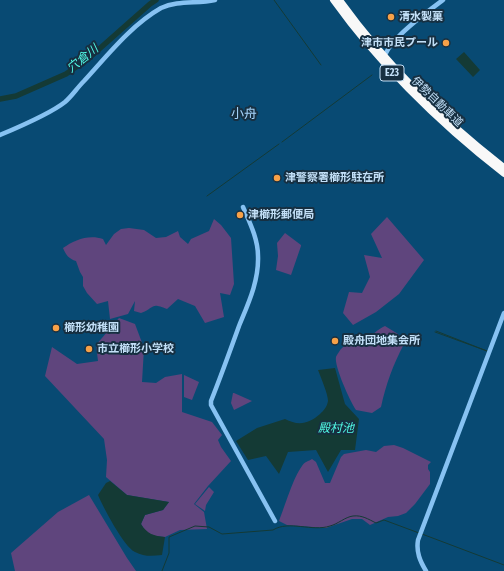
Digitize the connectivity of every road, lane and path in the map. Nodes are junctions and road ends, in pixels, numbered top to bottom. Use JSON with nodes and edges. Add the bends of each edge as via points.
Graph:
{"nodes":[{"id":1,"x":215,"y":0,"type":"edge"},
{"id":2,"x":333,"y":0,"type":"edge"},
{"id":3,"x":340,"y":0,"type":"edge"},
{"id":4,"x":443,"y":0,"type":"edge"},
{"id":5,"x":344,"y":11,"type":"junction"},
{"id":6,"x":386,"y":53,"type":"dead end"},
{"id":7,"x":450,"y":126,"type":"junction"},
{"id":8,"x":0,"y":134,"type":"edge"},
{"id":9,"x":504,"y":168,"type":"edge"},
{"id":10,"x":504,"y":174,"type":"edge"},
{"id":11,"x":243,"y":207,"type":"dead end"},
{"id":12,"x":504,"y":313,"type":"edge"},
{"id":13,"x":275,"y":521,"type":"dead end"},
{"id":14,"x":426,"y":571,"type":"edge"}],
"edges":[{"from":1,"to":8,"type":"street","via":[[179,3],[161,8],[112,49],[67,100],[53,110]]},
{"from":2,"to":5,"type":"highway","name":"伊勢自動車道","number":"E23"},
{"from":3,"to":5,"type":"highway","name":"伊勢自動車道","number":"E23"},
{"from":4,"to":6,"type":"street","via":[[418,19]]},
{"from":5,"to":7,"type":"highway","name":"伊勢自動車道","number":"E23","via":[[394,74]]},
{"from":7,"to":9,"type":"highway","name":"伊勢自動車道","number":"E23"},
{"from":7,"to":10,"type":"highway","name":"伊勢自動車道","number":"E23"},
{"from":11,"to":13,"type":"street","via":[[257,247],[257,273],[211,405]]},
{"from":12,"to":14,"type":"street","via":[[418,540],[418,556]]}]}
